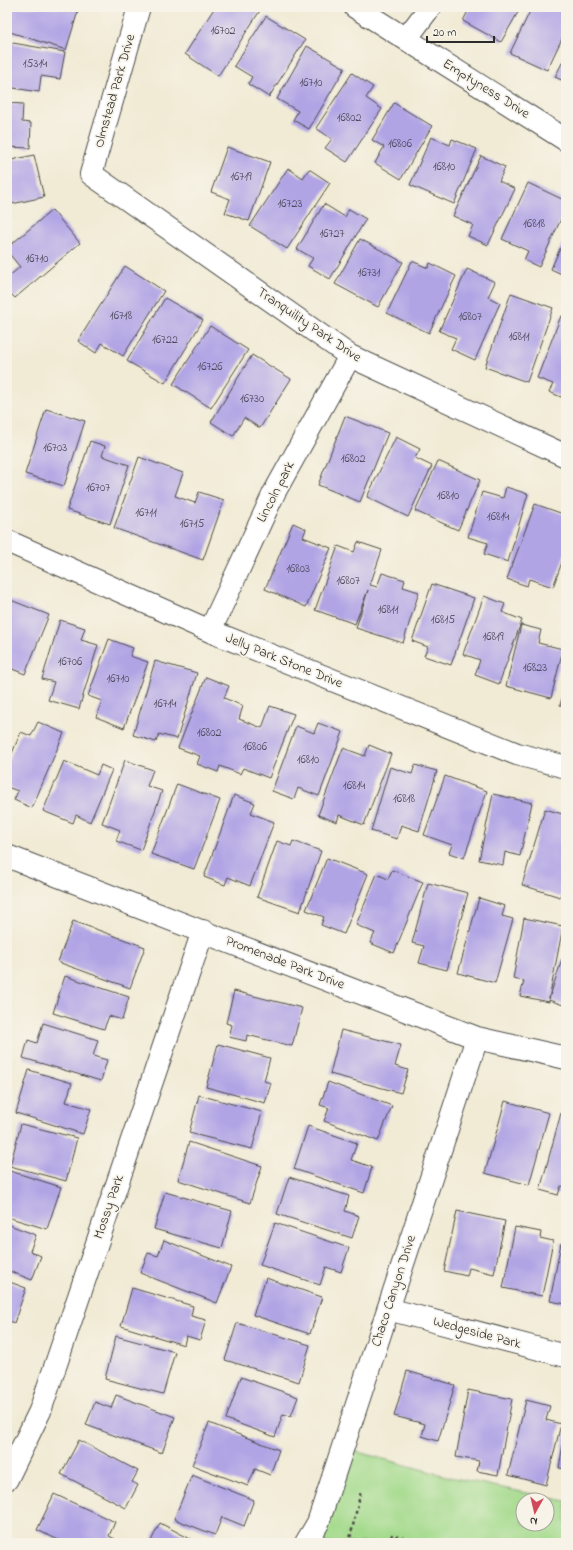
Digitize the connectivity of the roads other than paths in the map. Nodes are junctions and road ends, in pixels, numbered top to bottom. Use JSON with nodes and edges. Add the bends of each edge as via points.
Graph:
{"nodes":[{"id":1,"x":138,"y":7,"type":"edge"},
{"id":2,"x":355,"y":7,"type":"edge"},
{"id":3,"x":430,"y":7,"type":"edge"},
{"id":4,"x":406,"y":39,"type":"junction"},
{"id":5,"x":566,"y":140,"type":"edge"},
{"id":6,"x":91,"y":174,"type":"joint"},
{"id":7,"x":350,"y":356,"type":"junction"},
{"id":8,"x":566,"y":456,"type":"edge"},
{"id":9,"x":7,"y":541,"type":"edge"},
{"id":10,"x":210,"y":632,"type":"junction"},
{"id":11,"x":566,"y":767,"type":"edge"},
{"id":12,"x":7,"y":856,"type":"edge"},
{"id":13,"x":203,"y":931,"type":"junction"},
{"id":14,"x":477,"y":1038,"type":"junction"},
{"id":15,"x":566,"y":1058,"type":"edge"},
{"id":16,"x":388,"y":1309,"type":"junction"},
{"id":17,"x":566,"y":1356,"type":"edge"},
{"id":18,"x":7,"y":1479,"type":"edge"},
{"id":19,"x":306,"y":1543,"type":"edge"}],
"edges":[{"from":1,"to":6,"type":"street","name":"Olmstead Park Drive"},
{"from":2,"to":4,"type":"street","name":"Emptyness Drive"},
{"from":3,"to":4,"type":"street"},
{"from":4,"to":5,"type":"street","name":"Emptyness Drive"},
{"from":6,"to":7,"type":"street","name":"Tranquility Park Drive"},
{"from":7,"to":8,"type":"street","name":"Tranquility Park Drive"},
{"from":7,"to":10,"type":"street","name":"Lincoln park","via":[[274,493]]},
{"from":9,"to":10,"type":"street","name":"Jelly Park Stone Drive"},
{"from":10,"to":11,"type":"street","name":"Jelly Park Stone Drive","via":[[517,754]]},
{"from":12,"to":13,"type":"street","name":"Promenade Park Drive"},
{"from":13,"to":14,"type":"street","name":"Promenade Park Drive"},
{"from":13,"to":18,"type":"street","name":"Mossy Park","via":[[40,1411]]},
{"from":14,"to":15,"type":"street","name":"Promenade Park Drive"},
{"from":14,"to":16,"type":"street","name":"Chaco Canyon Drive"},
{"from":16,"to":17,"type":"street","name":"Wedgeside Park"},
{"from":16,"to":19,"type":"street","name":"Chaco Canyon Drive","via":[[318,1523]]}]}
